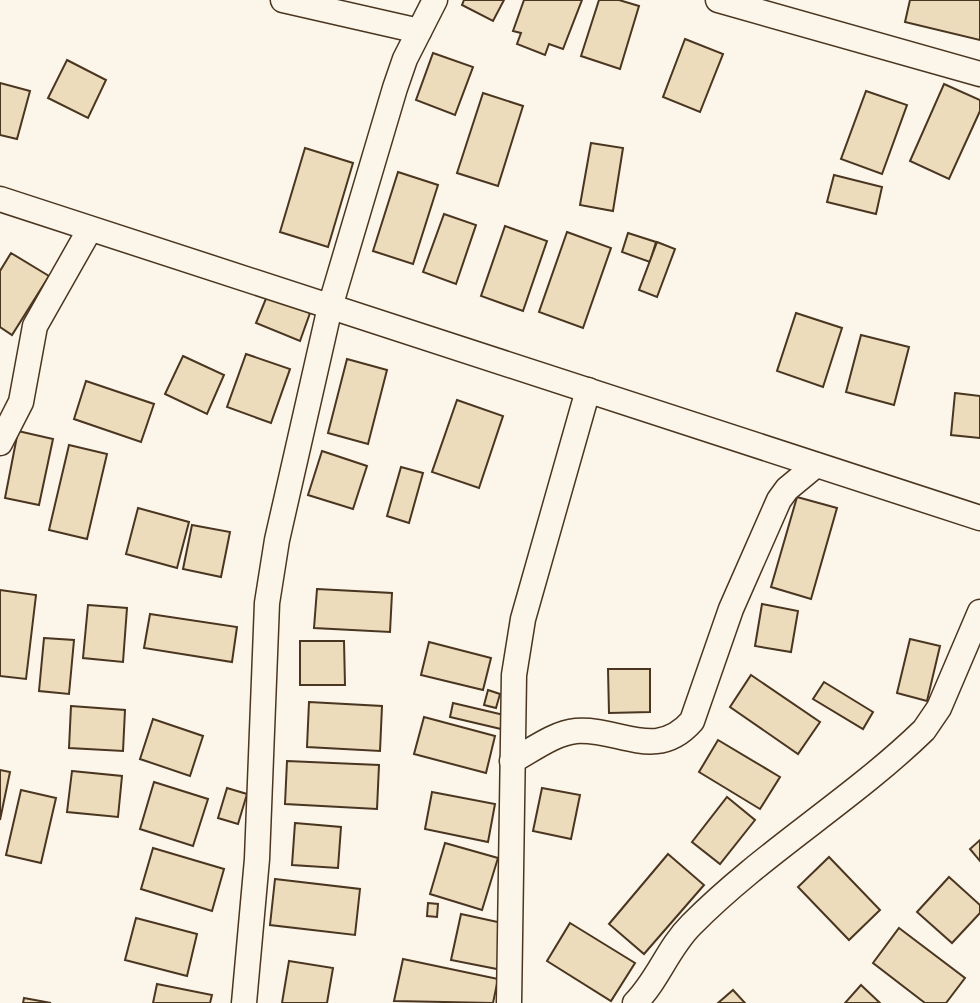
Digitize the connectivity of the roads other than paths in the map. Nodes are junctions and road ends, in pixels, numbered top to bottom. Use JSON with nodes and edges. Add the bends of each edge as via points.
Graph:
{"nodes":[{"id":1,"x":283,"y":0,"type":"edge"},
{"id":2,"x":435,"y":0,"type":"edge"},
{"id":3,"x":718,"y":0,"type":"edge"},
{"id":4,"x":419,"y":31,"type":"junction"},
{"id":5,"x":980,"y":74,"type":"edge"},
{"id":6,"x":0,"y":199,"type":"edge"},
{"id":7,"x":90,"y":229,"type":"junction"},
{"id":8,"x":331,"y":307,"type":"junction"},
{"id":9,"x":588,"y":390,"type":"junction"},
{"id":10,"x":0,"y":443,"type":"edge"},
{"id":11,"x":816,"y":465,"type":"junction"},
{"id":12,"x":980,"y":517,"type":"edge"},
{"id":13,"x":980,"y":612,"type":"edge"},
{"id":14,"x":512,"y":761,"type":"junction"},
{"id":15,"x":244,"y":1003,"type":"edge"},
{"id":16,"x":509,"y":1003,"type":"edge"},
{"id":17,"x":635,"y":1003,"type":"edge"}],
"edges":[{"from":1,"to":4,"type":"street"},
{"from":2,"to":4,"type":"street"},
{"from":3,"to":5,"type":"street"},
{"from":4,"to":8,"type":"street","via":[[395,88]]},
{"from":6,"to":7,"type":"street"},
{"from":7,"to":8,"type":"street"},
{"from":7,"to":10,"type":"street","via":[[35,326],[21,402]]},
{"from":8,"to":9,"type":"street"},
{"from":8,"to":15,"type":"street","via":[[277,540],[267,603],[257,859]]},
{"from":9,"to":11,"type":"street"},
{"from":9,"to":14,"type":"street","via":[[523,619],[514,675]]},
{"from":11,"to":12,"type":"street"},
{"from":11,"to":14,"type":"street","via":[[779,500],[731,609],[692,722],[679,736],[661,743],[576,731]]},
{"from":13,"to":17,"type":"street","via":[[939,708],[924,730],[690,926]]},
{"from":14,"to":16,"type":"street"}]}
